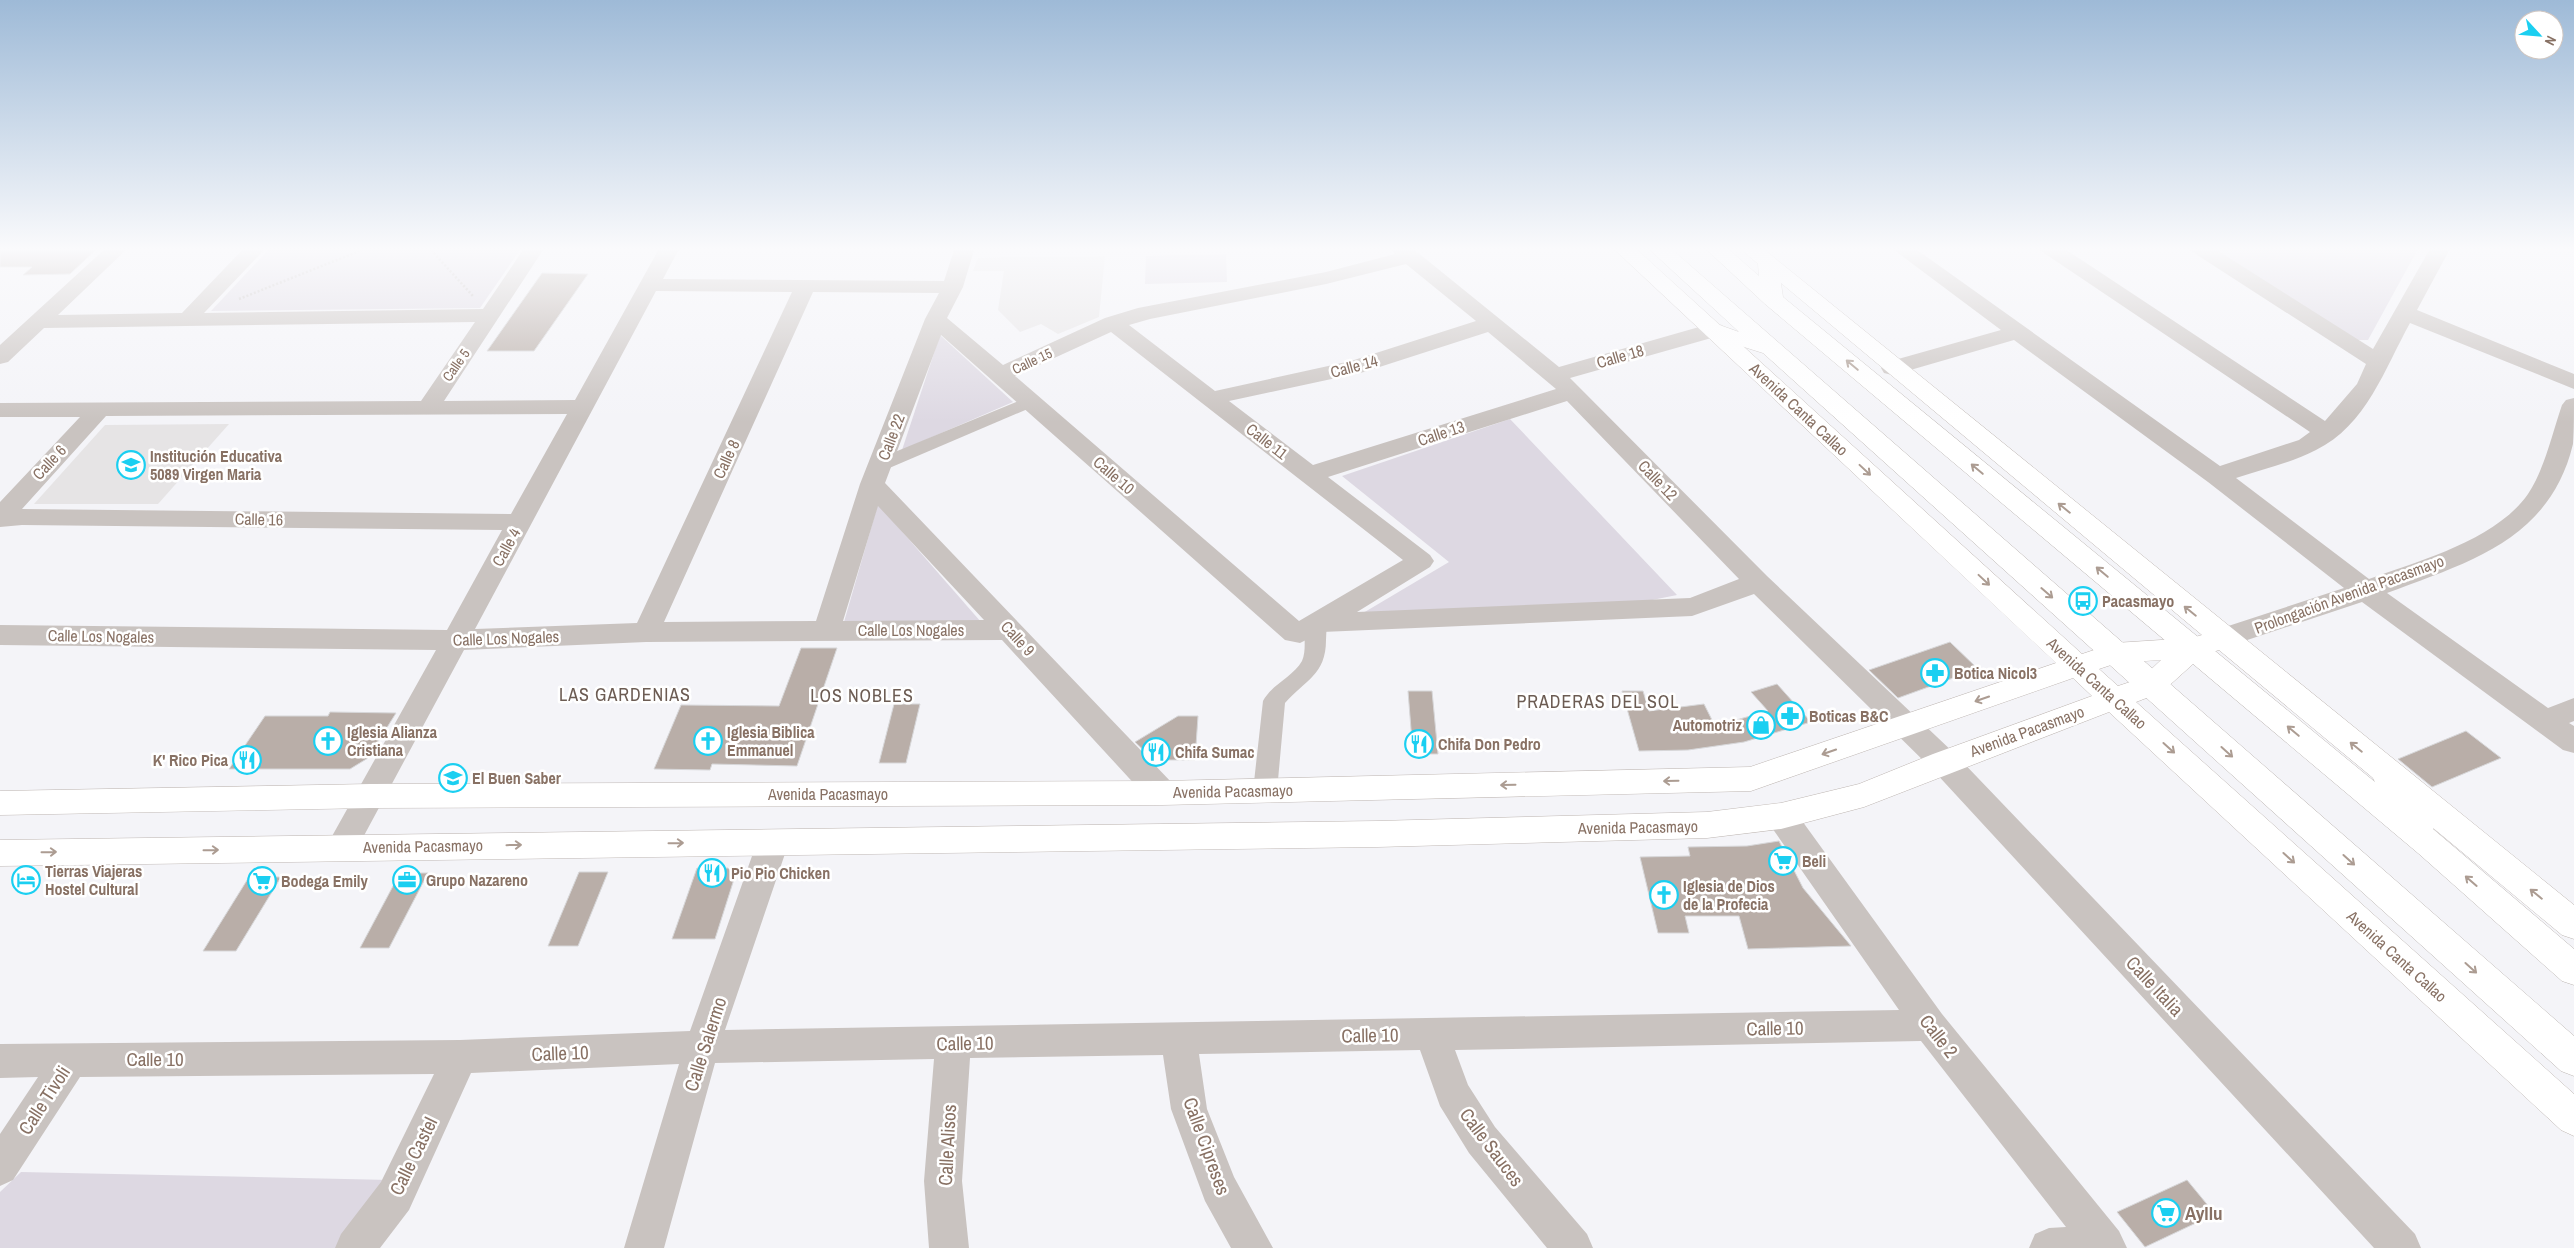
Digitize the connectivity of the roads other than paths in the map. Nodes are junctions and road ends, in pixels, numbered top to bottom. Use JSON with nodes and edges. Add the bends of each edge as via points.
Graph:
{"nodes":[{"id":1,"x":56,"y":305,"type":"edge"},
{"id":2,"x":200,"y":305,"type":"edge"},
{"id":3,"x":497,"y":305,"type":"edge"},
{"id":4,"x":640,"y":305,"type":"edge"},
{"id":5,"x":797,"y":305,"type":"edge"},
{"id":6,"x":943,"y":305,"type":"edge"},
{"id":7,"x":1186,"y":305,"type":"edge"},
{"id":8,"x":1470,"y":305,"type":"edge"},
{"id":9,"x":1687,"y":305,"type":"edge"},
{"id":10,"x":1722,"y":305,"type":"edge"},
{"id":11,"x":1781,"y":305,"type":"edge"},
{"id":12,"x":1817,"y":305,"type":"edge"},
{"id":13,"x":1981,"y":305,"type":"edge"},
{"id":14,"x":2136,"y":305,"type":"edge"},
{"id":15,"x":2289,"y":305,"type":"edge"},
{"id":16,"x":2409,"y":305,"type":"edge"},
{"id":17,"x":2405,"y":313,"type":"junction"},
{"id":18,"x":490,"y":315,"type":"junction"},
{"id":19,"x":936,"y":319,"type":"junction"},
{"id":20,"x":188,"y":320,"type":"junction"},
{"id":21,"x":38,"y":322,"type":"junction"},
{"id":22,"x":1113,"y":322,"type":"junction"},
{"id":23,"x":1493,"y":324,"type":"junction"},
{"id":24,"x":1714,"y":330,"type":"junction"},
{"id":25,"x":2018,"y":332,"type":"junction"},
{"id":26,"x":1774,"y":352,"type":"junction"},
{"id":27,"x":0,"y":357,"type":"edge"},
{"id":28,"x":2378,"y":362,"type":"junction"},
{"id":29,"x":1892,"y":368,"type":"junction"},
{"id":30,"x":1002,"y":374,"type":"junction"},
{"id":31,"x":2574,"y":382,"type":"edge"},
{"id":32,"x":1564,"y":383,"type":"junction"},
{"id":33,"x":1212,"y":398,"type":"junction"},
{"id":34,"x":1030,"y":401,"type":"junction"},
{"id":35,"x":2574,"y":405,"type":"edge"},
{"id":36,"x":582,"y":407,"type":"junction"},
{"id":37,"x":428,"y":408,"type":"junction"},
{"id":38,"x":100,"y":409,"type":"junction"},
{"id":39,"x":0,"y":410,"type":"edge"},
{"id":40,"x":2326,"y":432,"type":"junction"},
{"id":41,"x":876,"y":474,"type":"junction"},
{"id":42,"x":1310,"y":474,"type":"junction"},
{"id":43,"x":2218,"y":476,"type":"junction"},
{"id":44,"x":0,"y":518,"type":"edge"},
{"id":45,"x":519,"y":522,"type":"junction"},
{"id":46,"x":1758,"y":582,"type":"junction"},
{"id":47,"x":2366,"y":591,"type":"junction"},
{"id":48,"x":1304,"y":628,"type":"junction"},
{"id":49,"x":828,"y":630,"type":"junction"},
{"id":50,"x":1011,"y":630,"type":"junction"},
{"id":51,"x":646,"y":632,"type":"junction"},
{"id":52,"x":0,"y":635,"type":"edge"},
{"id":53,"x":2223,"y":638,"type":"junction"},
{"id":54,"x":455,"y":640,"type":"junction"},
{"id":55,"x":2193,"y":648,"type":"junction"},
{"id":56,"x":2116,"y":653,"type":"junction"},
{"id":57,"x":2078,"y":666,"type":"junction"},
{"id":58,"x":2022,"y":685,"type":"junction"},
{"id":59,"x":2152,"y":685,"type":"junction"},
{"id":60,"x":2114,"y":699,"type":"junction"},
{"id":61,"x":2574,"y":708,"type":"edge"},
{"id":62,"x":2060,"y":718,"type":"junction"},
{"id":63,"x":2546,"y":721,"type":"junction"},
{"id":64,"x":1906,"y":726,"type":"junction"},
{"id":65,"x":2574,"y":742,"type":"edge"},
{"id":66,"x":1944,"y":762,"type":"junction"},
{"id":67,"x":2384,"y":770,"type":"junction"},
{"id":68,"x":1265,"y":791,"type":"junction"},
{"id":69,"x":1162,"y":793,"type":"junction"},
{"id":70,"x":370,"y":796,"type":"junction"},
{"id":71,"x":0,"y":803,"type":"edge"},
{"id":72,"x":1781,"y":816,"type":"junction"},
{"id":73,"x":773,"y":842,"type":"junction"},
{"id":74,"x":2430,"y":845,"type":"junction"},
{"id":75,"x":342,"y":847,"type":"junction"},
{"id":76,"x":0,"y":853,"type":"edge"},
{"id":77,"x":2574,"y":925,"type":"edge"},
{"id":78,"x":2574,"y":970,"type":"edge"},
{"id":79,"x":1930,"y":1025,"type":"junction"},
{"id":80,"x":1432,"y":1034,"type":"junction"},
{"id":81,"x":1179,"y":1039,"type":"junction"},
{"id":82,"x":953,"y":1043,"type":"junction"},
{"id":83,"x":702,"y":1047,"type":"junction"},
{"id":84,"x":460,"y":1057,"type":"junction"},
{"id":85,"x":71,"y":1059,"type":"junction"},
{"id":86,"x":2574,"y":1059,"type":"edge"},
{"id":87,"x":0,"y":1061,"type":"edge"},
{"id":88,"x":2574,"y":1118,"type":"edge"},
{"id":89,"x":0,"y":1166,"type":"edge"},
{"id":90,"x":2106,"y":1246,"type":"edge"},
{"id":91,"x":355,"y":1248,"type":"edge"},
{"id":92,"x":644,"y":1248,"type":"edge"},
{"id":93,"x":949,"y":1248,"type":"edge"},
{"id":94,"x":1253,"y":1248,"type":"edge"},
{"id":95,"x":1573,"y":1248,"type":"edge"},
{"id":96,"x":2049,"y":1248,"type":"edge"},
{"id":97,"x":2401,"y":1248,"type":"edge"}],
"edges":[{"from":1,"to":21,"type":"street"},
{"from":2,"to":20,"type":"street"},
{"from":3,"to":18,"type":"street","name":"Calle 5"},
{"from":4,"to":36,"type":"street","name":"Calle 4"},
{"from":5,"to":51,"type":"street","name":"Calle 8"},
{"from":6,"to":19,"type":"street","name":"Calle 22"},
{"from":7,"to":22,"type":"street","name":"Calle 15"},
{"from":8,"to":23,"type":"street","name":"Calle 12"},
{"from":9,"to":24,"type":"main road","name":"Avenida Canta Callao"},
{"from":10,"to":26,"type":"main road","name":"Avenida Canta Callao"},
{"from":55,"to":11,"type":"main road","one_way":true},
{"from":12,"to":29,"type":"main road"},
{"from":13,"to":25,"type":"street"},
{"from":14,"to":40,"type":"street"},
{"from":15,"to":28,"type":"street"},
{"from":16,"to":17,"type":"street"},
{"from":17,"to":28,"type":"street"},
{"from":17,"to":31,"type":"street"},
{"from":18,"to":20,"type":"street"},
{"from":18,"to":37,"type":"street","name":"Calle 5"},
{"from":19,"to":30,"type":"street","name":"Calle 10"},
{"from":19,"to":41,"type":"street","name":"Calle 22"},
{"from":20,"to":21,"type":"street"},
{"from":21,"to":27,"type":"street"},
{"from":22,"to":30,"type":"street","name":"Calle 15"},
{"from":22,"to":33,"type":"street","name":"Calle 11"},
{"from":23,"to":32,"type":"street","name":"Calle 12"},
{"from":23,"to":33,"type":"street","name":"Calle 14","via":[[1356,367]]},
{"from":24,"to":26,"type":"main road"},
{"from":24,"to":32,"type":"street","name":"Calle 18"},
{"from":24,"to":57,"type":"main road","name":"Avenida Canta Callao","one_way":true},
{"from":25,"to":29,"type":"street"},
{"from":25,"to":43,"type":"street"},
{"from":26,"to":56,"type":"main road","name":"Avenida Canta Callao","one_way":true},
{"from":28,"to":40,"type":"street","via":[[2368,385],[2339,422]]},
{"from":53,"to":29,"type":"main road","one_way":true},
{"from":30,"to":34,"type":"street","name":"Calle 10"},
{"from":32,"to":42,"type":"street","name":"Calle 13"},
{"from":32,"to":46,"type":"street","name":"Calle 12"},
{"from":33,"to":42,"type":"street","name":"Calle 11"},
{"from":34,"to":41,"type":"street"},
{"from":34,"to":48,"type":"street","name":"Calle 10"},
{"from":35,"to":47,"type":"street","name":"Prolongación Avenida Pacasmayo","via":[[2547,479],[2530,509],[2504,530],[2471,549]]},
{"from":36,"to":37,"type":"street"},
{"from":36,"to":45,"type":"street","name":"Calle 4"},
{"from":37,"to":38,"type":"street"},
{"from":38,"to":39,"type":"street"},
{"from":38,"to":44,"type":"street","name":"Calle 6"},
{"from":40,"to":43,"type":"street","via":[[2308,445]]},
{"from":41,"to":49,"type":"street","name":"Calle 22"},
{"from":41,"to":50,"type":"street","name":"Calle 9"},
{"from":42,"to":48,"type":"street","name":"Calle 11","via":[[1421,561]]},
{"from":43,"to":47,"type":"street"},
{"from":44,"to":45,"type":"street","name":"Calle 16"},
{"from":45,"to":54,"type":"street","name":"Calle 4"},
{"from":46,"to":48,"type":"street","via":[[1692,608]]},
{"from":46,"to":64,"type":"street","name":"Calle 12"},
{"from":47,"to":53,"type":"street","name":"Prolongación Avenida Pacasmayo"},
{"from":47,"to":63,"type":"street"},
{"from":48,"to":68,"type":"street","via":[[1313,661],[1305,673],[1280,691],[1274,701]]},
{"from":49,"to":50,"type":"street","name":"Calle Los Nogales"},
{"from":49,"to":51,"type":"street","name":"Calle Los Nogales"},
{"from":50,"to":69,"type":"street","name":"Calle 9"},
{"from":51,"to":54,"type":"street","name":"Calle Los Nogales"},
{"from":52,"to":54,"type":"street","name":"Calle Los Nogales"},
{"from":53,"to":55,"type":"main road","name":"Prolongación Avenida Pacasmayo"},
{"from":67,"to":53,"type":"main road","one_way":true},
{"from":54,"to":70,"type":"street","name":"Calle 4"},
{"from":55,"to":56,"type":"main road","name":"Avenida Pacasmayo"},
{"from":55,"to":59,"type":"main road","name":"Avenida Pacasmayo"},
{"from":74,"to":55,"type":"main road","one_way":true},
{"from":56,"to":57,"type":"main road","name":"Avenida Pacasmayo"},
{"from":56,"to":59,"type":"main road","name":"Avenida Canta Callao"},
{"from":57,"to":58,"type":"main road","name":"Avenida Pacasmayo"},
{"from":57,"to":60,"type":"main road","name":"Avenida Canta Callao"},
{"from":58,"to":62,"type":"main road","via":[[2022,697],[2033,710]]},
{"from":58,"to":64,"type":"main road","name":"Avenida Pacasmayo","one_way":true},
{"from":59,"to":60,"type":"main road","name":"Avenida Pacasmayo"},
{"from":59,"to":86,"type":"main road","name":"Avenida Canta Callao","one_way":true},
{"from":60,"to":62,"type":"main road","name":"Avenida Pacasmayo"},
{"from":60,"to":88,"type":"main road","name":"Avenida Canta Callao","one_way":true},
{"from":61,"to":63,"type":"street"},
{"from":62,"to":66,"type":"main road","name":"Avenida Pacasmayo"},
{"from":63,"to":65,"type":"street"},
{"from":64,"to":66,"type":"street","name":"Calle Italia"},
{"from":64,"to":68,"type":"main road","name":"Avenida Pacasmayo","one_way":true,"via":[[1751,779]]},
{"from":66,"to":72,"type":"main road","name":"Avenida Pacasmayo","via":[[1864,795]]},
{"from":66,"to":97,"type":"street","name":"Calle Italia"},
{"from":67,"to":74,"type":"main road"},
{"from":77,"to":67,"type":"main road","one_way":true},
{"from":68,"to":69,"type":"main road","name":"Avenida Pacasmayo"},
{"from":69,"to":70,"type":"main road","name":"Avenida Pacasmayo"},
{"from":70,"to":71,"type":"main road","name":"Avenida Pacasmayo"},
{"from":70,"to":75,"type":"street","name":"Calle 4"},
{"from":72,"to":73,"type":"main road","name":"Avenida Pacasmayo","via":[[1707,825],[1557,829]]},
{"from":72,"to":79,"type":"street","name":"Calle 2"},
{"from":75,"to":73,"type":"main road","name":"Avenida Pacasmayo","one_way":true},
{"from":73,"to":83,"type":"street","name":"Calle Salermo"},
{"from":78,"to":74,"type":"main road","one_way":true},
{"from":76,"to":75,"type":"main road","name":"Avenida Pacasmayo","one_way":true},
{"from":79,"to":80,"type":"street","name":"Calle 10"},
{"from":79,"to":90,"type":"street","name":"Calle 2"},
{"from":80,"to":81,"type":"street","name":"Calle 10"},
{"from":80,"to":95,"type":"street","name":"Calle Sauces","via":[[1453,1094],[1482,1140]]},
{"from":81,"to":82,"type":"street","name":"Calle 10"},
{"from":81,"to":94,"type":"street","name":"Calle Cipreses","via":[[1189,1109],[1219,1188]]},
{"from":82,"to":83,"type":"street","name":"Calle 10"},
{"from":82,"to":93,"type":"street","name":"Calle Alisos","via":[[943,1181]]},
{"from":83,"to":84,"type":"street","name":"Calle 10"},
{"from":83,"to":92,"type":"street","name":"Calle Salermo"},
{"from":84,"to":85,"type":"street","name":"Calle 10"},
{"from":84,"to":91,"type":"street","name":"Calle Castel","via":[[395,1196]]},
{"from":85,"to":87,"type":"street","name":"Calle 10"},
{"from":85,"to":89,"type":"street","name":"Calle Tivoli"},
{"from":90,"to":96,"type":"street"}]}
